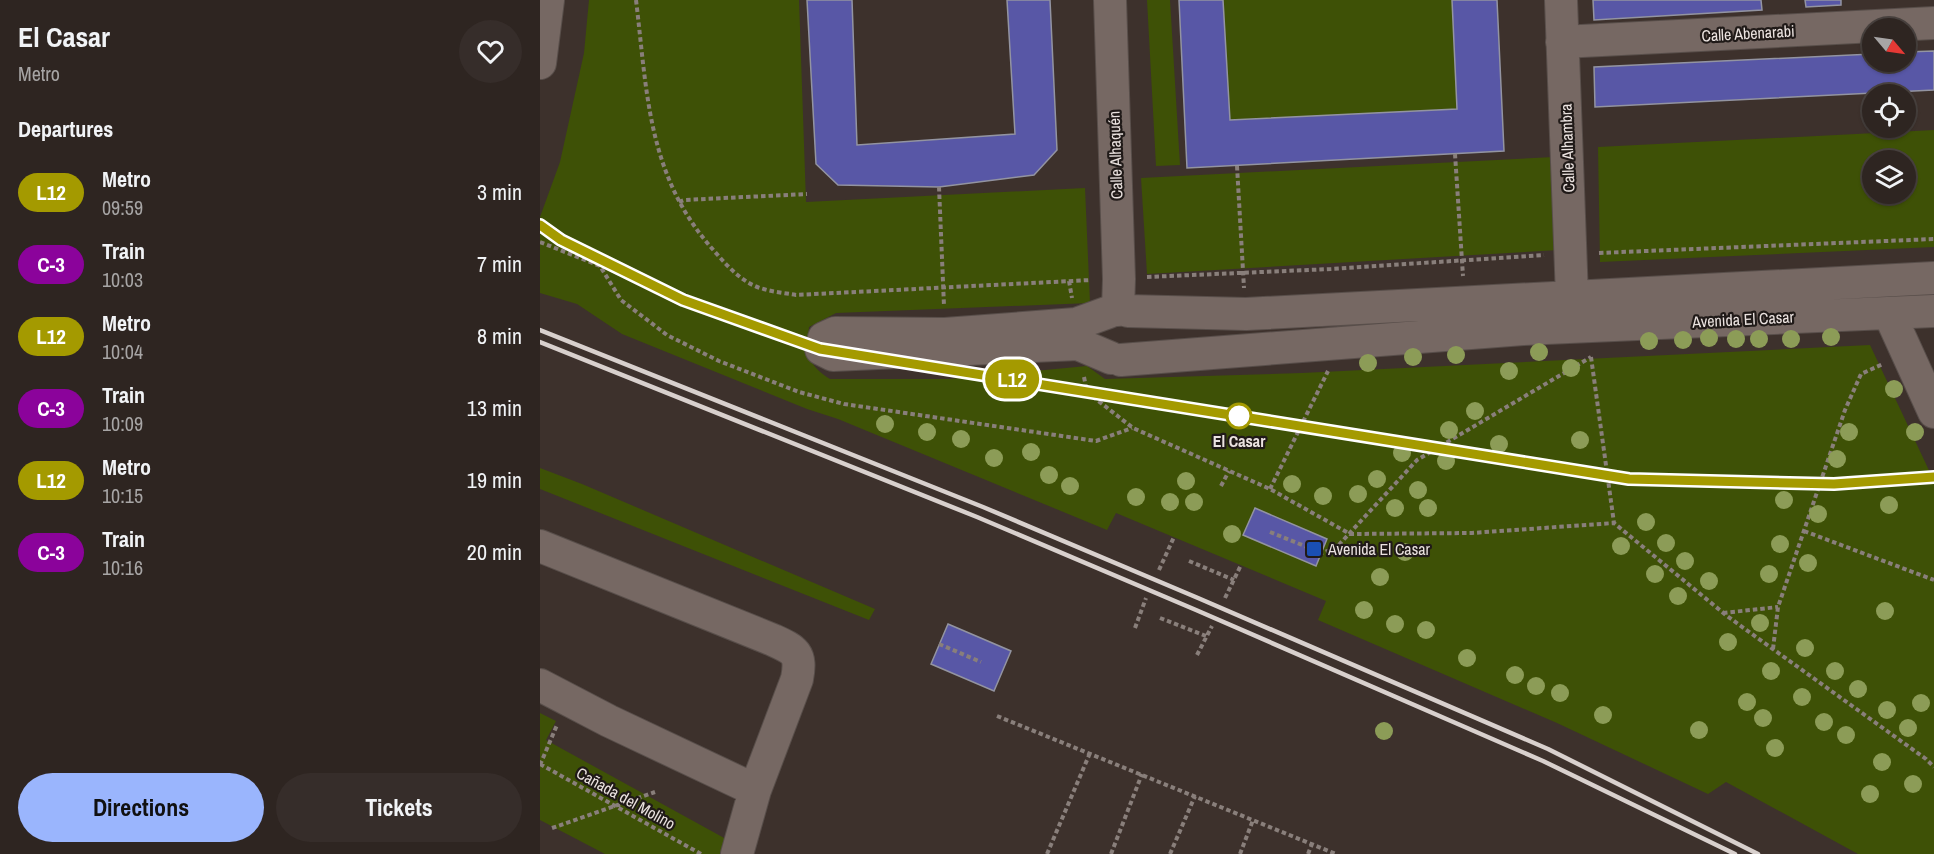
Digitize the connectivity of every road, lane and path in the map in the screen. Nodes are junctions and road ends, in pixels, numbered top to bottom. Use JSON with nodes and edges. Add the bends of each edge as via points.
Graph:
{"nodes":[{"id":1,"x":548,"y":0,"type":"edge"},
{"id":2,"x":636,"y":0,"type":"edge"},
{"id":3,"x":1110,"y":0,"type":"edge"},
{"id":4,"x":1561,"y":0,"type":"edge"},
{"id":5,"x":1864,"y":13,"type":"edge"},
{"id":6,"x":1934,"y":23,"type":"edge"},
{"id":7,"x":1562,"y":42,"type":"junction"},
{"id":8,"x":540,"y":63,"type":"edge"},
{"id":9,"x":1455,"y":154,"type":"dead end"},
{"id":10,"x":1237,"y":166,"type":"dead end"},
{"id":11,"x":939,"y":186,"type":"dead end"},
{"id":12,"x":807,"y":194,"type":"dead end"},
{"id":13,"x":679,"y":202,"type":"junction"},
{"id":14,"x":1934,"y":239,"type":"edge"},
{"id":15,"x":540,"y":242,"type":"edge"},
{"id":16,"x":563,"y":250,"type":"dead end"},
{"id":17,"x":1571,"y":253,"type":"junction"},
{"id":18,"x":1462,"y":261,"type":"junction"},
{"id":19,"x":1243,"y":273,"type":"junction"},
{"id":20,"x":1934,"y":278,"type":"edge"},
{"id":21,"x":1119,"y":279,"type":"junction"},
{"id":22,"x":1069,"y":281,"type":"junction"},
{"id":23,"x":943,"y":287,"type":"junction"},
{"id":24,"x":1572,"y":297,"type":"junction"},
{"id":25,"x":1464,"y":303,"type":"junction"},
{"id":26,"x":1118,"y":311,"type":"junction"},
{"id":27,"x":1934,"y":311,"type":"edge"},
{"id":28,"x":1889,"y":313,"type":"junction"},
{"id":29,"x":1246,"y":314,"type":"junction"},
{"id":30,"x":1586,"y":326,"type":"junction"},
{"id":31,"x":945,"y":334,"type":"junction"},
{"id":32,"x":1077,"y":334,"type":"junction"},
{"id":33,"x":1341,"y":343,"type":"junction"},
{"id":34,"x":1908,"y":354,"type":"junction"},
{"id":35,"x":1591,"y":357,"type":"junction"},
{"id":36,"x":1116,"y":359,"type":"junction"},
{"id":37,"x":1934,"y":412,"type":"edge"},
{"id":38,"x":1229,"y":471,"type":"junction"},
{"id":39,"x":1221,"y":486,"type":"dead end"},
{"id":40,"x":1270,"y":489,"type":"junction"},
{"id":41,"x":1614,"y":523,"type":"junction"},
{"id":42,"x":1804,"y":531,"type":"junction"},
{"id":43,"x":1270,"y":532,"type":"dead end"},
{"id":44,"x":1350,"y":534,"type":"junction"},
{"id":45,"x":1174,"y":537,"type":"dead end"},
{"id":46,"x":540,"y":546,"type":"edge"},
{"id":47,"x":1189,"y":561,"type":"dead end"},
{"id":48,"x":1241,"y":565,"type":"dead end"},
{"id":49,"x":1159,"y":570,"type":"dead end"},
{"id":50,"x":1234,"y":580,"type":"junction"},
{"id":51,"x":1934,"y":580,"type":"edge"},
{"id":52,"x":1146,"y":598,"type":"dead end"},
{"id":53,"x":1225,"y":598,"type":"dead end"},
{"id":54,"x":1778,"y":607,"type":"junction"},
{"id":55,"x":1723,"y":613,"type":"junction"},
{"id":56,"x":1160,"y":618,"type":"dead end"},
{"id":57,"x":1212,"y":626,"type":"dead end"},
{"id":58,"x":1135,"y":628,"type":"dead end"},
{"id":59,"x":1206,"y":636,"type":"junction"},
{"id":60,"x":939,"y":644,"type":"dead end"},
{"id":61,"x":1773,"y":649,"type":"junction"},
{"id":62,"x":1197,"y":655,"type":"dead end"},
{"id":63,"x":981,"y":662,"type":"dead end"},
{"id":64,"x":540,"y":685,"type":"edge"},
{"id":65,"x":998,"y":716,"type":"dead end"},
{"id":66,"x":558,"y":723,"type":"dead end"},
{"id":67,"x":1090,"y":753,"type":"junction"},
{"id":68,"x":540,"y":764,"type":"edge"},
{"id":69,"x":1934,"y":767,"type":"edge"},
{"id":70,"x":1142,"y":774,"type":"junction"},
{"id":71,"x":755,"y":790,"type":"junction"},
{"id":72,"x":655,"y":792,"type":"dead end"},
{"id":73,"x":1195,"y":796,"type":"junction"},
{"id":74,"x":617,"y":807,"type":"junction"},
{"id":75,"x":1253,"y":820,"type":"junction"},
{"id":76,"x":552,"y":828,"type":"dead end"},
{"id":77,"x":1312,"y":844,"type":"junction"},
{"id":78,"x":701,"y":854,"type":"edge"},
{"id":79,"x":738,"y":854,"type":"edge"},
{"id":80,"x":1047,"y":854,"type":"edge"},
{"id":81,"x":1111,"y":854,"type":"edge"},
{"id":82,"x":1170,"y":854,"type":"edge"},
{"id":83,"x":1240,"y":854,"type":"edge"},
{"id":84,"x":1308,"y":854,"type":"edge"},
{"id":85,"x":1336,"y":854,"type":"edge"}],
"edges":[{"from":1,"to":8,"type":"street"},
{"from":2,"to":13,"type":"path","via":[[652,128],[659,157]]},
{"from":3,"to":21,"type":"street","name":"Calle Alhaquén"},
{"from":4,"to":7,"type":"street","name":"Calle Alhambra"},
{"from":5,"to":6,"type":"street","name":"Calle Abenarabi"},
{"from":5,"to":7,"type":"street","name":"Calle Abenarabi"},
{"from":7,"to":17,"type":"street","name":"Calle Alhambra"},
{"from":9,"to":18,"type":"path"},
{"from":10,"to":19,"type":"path"},
{"from":11,"to":23,"type":"path"},
{"from":12,"to":13,"type":"path"},
{"from":13,"to":23,"type":"path","via":[[696,230],[727,266],[760,288],[796,295]]},
{"from":14,"to":17,"type":"path"},
{"from":15,"to":16,"type":"path"},
{"from":17,"to":18,"type":"path"},
{"from":17,"to":24,"type":"street","name":"Calle Alhambra"},
{"from":18,"to":19,"type":"path"},
{"from":18,"to":25,"type":"path"},
{"from":19,"to":21,"type":"path"},
{"from":19,"to":29,"type":"path"},
{"from":20,"to":24,"type":"street","name":"Avenida El Casar"},
{"from":21,"to":22,"type":"path"},
{"from":21,"to":26,"type":"street","name":"Calle Alhaquén"},
{"from":22,"to":23,"type":"path"},
{"from":22,"to":32,"type":"path"},
{"from":23,"to":31,"type":"path"},
{"from":24,"to":25,"type":"street","name":"Avenida El Casar"},
{"from":25,"to":29,"type":"street","name":"Avenida El Casar"},
{"from":26,"to":29,"type":"street","name":"Avenida El Casar"},
{"from":26,"to":32,"type":"street","name":"Avenida El Casar"},
{"from":26,"to":36,"type":"street","via":[[1099,322],[1095,336],[1102,353]]},
{"from":26,"to":36,"type":"street","via":[[1136,316],[1145,334],[1138,352],[1130,358]]},
{"from":27,"to":28,"type":"street","name":"Avenida El Casar"},
{"from":28,"to":30,"type":"street","name":"Avenida El Casar"},
{"from":28,"to":34,"type":"street"},
{"from":30,"to":33,"type":"street","name":"Avenida El Casar"},
{"from":30,"to":35,"type":"path"},
{"from":31,"to":32,"type":"street","name":"Avenida El Casar"},
{"from":31,"to":32,"type":"street","name":"Avenida El Casar","via":[[836,333],[824,338],[821,349],[833,355]]},
{"from":32,"to":36,"type":"street","name":"Avenida El Casar"},
{"from":32,"to":38,"type":"path","via":[[1087,392],[1133,428]]},
{"from":33,"to":36,"type":"street","name":"Avenida El Casar"},
{"from":33,"to":40,"type":"path"},
{"from":34,"to":37,"type":"street"},
{"from":34,"to":42,"type":"path","via":[[1861,374]]},
{"from":35,"to":41,"type":"path"},
{"from":35,"to":44,"type":"path","via":[[1417,460]]},
{"from":38,"to":39,"type":"path"},
{"from":38,"to":40,"type":"path"},
{"from":40,"to":44,"type":"path"},
{"from":41,"to":44,"type":"path","via":[[1472,533]]},
{"from":41,"to":55,"type":"path"},
{"from":42,"to":51,"type":"path"},
{"from":42,"to":54,"type":"path"},
{"from":43,"to":44,"type":"path","via":[[1322,553],[1336,548]]},
{"from":45,"to":49,"type":"path"},
{"from":46,"to":71,"type":"street","via":[[792,648],[798,657],[797,679]]},
{"from":47,"to":50,"type":"path"},
{"from":48,"to":50,"type":"path"},
{"from":50,"to":53,"type":"path"},
{"from":52,"to":58,"type":"path"},
{"from":54,"to":55,"type":"path"},
{"from":54,"to":61,"type":"path"},
{"from":55,"to":61,"type":"path"},
{"from":56,"to":59,"type":"path"},
{"from":57,"to":59,"type":"path"},
{"from":59,"to":62,"type":"path"},
{"from":60,"to":63,"type":"path"},
{"from":61,"to":69,"type":"path"},
{"from":64,"to":71,"type":"street"},
{"from":65,"to":67,"type":"path"},
{"from":66,"to":68,"type":"path"},
{"from":67,"to":70,"type":"path"},
{"from":67,"to":80,"type":"path"},
{"from":68,"to":74,"type":"path","name":"Cañada del Molino"},
{"from":70,"to":73,"type":"path"},
{"from":70,"to":81,"type":"path"},
{"from":71,"to":79,"type":"street"},
{"from":72,"to":74,"type":"path"},
{"from":73,"to":75,"type":"path"},
{"from":73,"to":82,"type":"path"},
{"from":74,"to":76,"type":"path"},
{"from":74,"to":78,"type":"path","name":"Cañada del Molino"},
{"from":75,"to":77,"type":"path"},
{"from":75,"to":83,"type":"path"},
{"from":77,"to":84,"type":"path"},
{"from":77,"to":85,"type":"path"}]}
